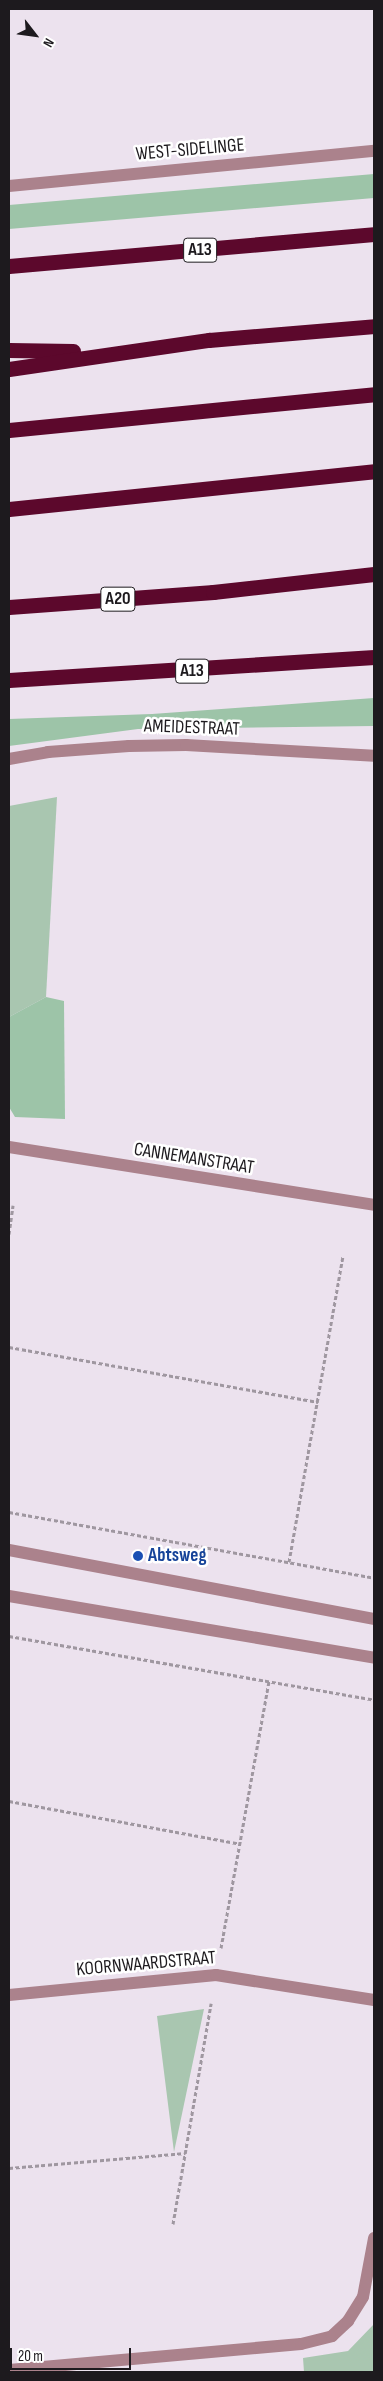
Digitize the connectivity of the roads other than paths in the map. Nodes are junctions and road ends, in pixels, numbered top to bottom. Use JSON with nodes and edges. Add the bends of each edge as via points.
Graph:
{"nodes":[{"id":1,"x":374,"y":151,"type":"edge"},
{"id":2,"x":9,"y":186,"type":"edge"},
{"id":3,"x":374,"y":234,"type":"edge"},
{"id":4,"x":9,"y":266,"type":"edge"},
{"id":5,"x":374,"y":326,"type":"edge"},
{"id":6,"x":9,"y":350,"type":"edge"},
{"id":7,"x":115,"y":352,"type":"junction"},
{"id":8,"x":9,"y":369,"type":"edge"},
{"id":9,"x":374,"y":394,"type":"edge"},
{"id":10,"x":9,"y":430,"type":"edge"},
{"id":11,"x":374,"y":471,"type":"edge"},
{"id":12,"x":9,"y":509,"type":"edge"},
{"id":13,"x":374,"y":574,"type":"edge"},
{"id":14,"x":9,"y":607,"type":"edge"},
{"id":15,"x":374,"y":657,"type":"edge"},
{"id":16,"x":9,"y":680,"type":"edge"},
{"id":17,"x":374,"y":756,"type":"edge"},
{"id":18,"x":9,"y":759,"type":"edge"},
{"id":19,"x":9,"y":1147,"type":"edge"},
{"id":20,"x":374,"y":1206,"type":"edge"},
{"id":21,"x":9,"y":1550,"type":"edge"},
{"id":22,"x":9,"y":1596,"type":"edge"},
{"id":23,"x":374,"y":1619,"type":"edge"},
{"id":24,"x":374,"y":1658,"type":"edge"},
{"id":25,"x":9,"y":1995,"type":"edge"},
{"id":26,"x":374,"y":2000,"type":"edge"},
{"id":27,"x":374,"y":2238,"type":"edge"},
{"id":28,"x":9,"y":2370,"type":"edge"}],
"edges":[{"from":1,"to":2,"type":"street","name":"WEST-SIDELINGE"},
{"from":3,"to":4,"type":"highway","number":"A13"},
{"from":5,"to":7,"type":"highway","via":[[209,340]]},
{"from":6,"to":7,"type":"highway"},
{"from":7,"to":8,"type":"highway"},
{"from":9,"to":10,"type":"highway"},
{"from":11,"to":12,"type":"highway"},
{"from":13,"to":14,"type":"highway","number":"A20","via":[[213,592]]},
{"from":15,"to":16,"type":"highway","number":"A13","via":[[198,671]]},
{"from":17,"to":18,"type":"street","name":"AMEIDESTRAAT","via":[[176,745],[48,752]]},
{"from":19,"to":20,"type":"street","name":"CANNEMANSTRAAT"},
{"from":21,"to":23,"type":"street"},
{"from":22,"to":24,"type":"street"},
{"from":25,"to":26,"type":"street","name":"KOORNWAARDSTRAAT","via":[[216,1974]]},
{"from":27,"to":28,"type":"street","via":[[363,2297],[348,2321],[332,2336],[301,2344]]}]}
